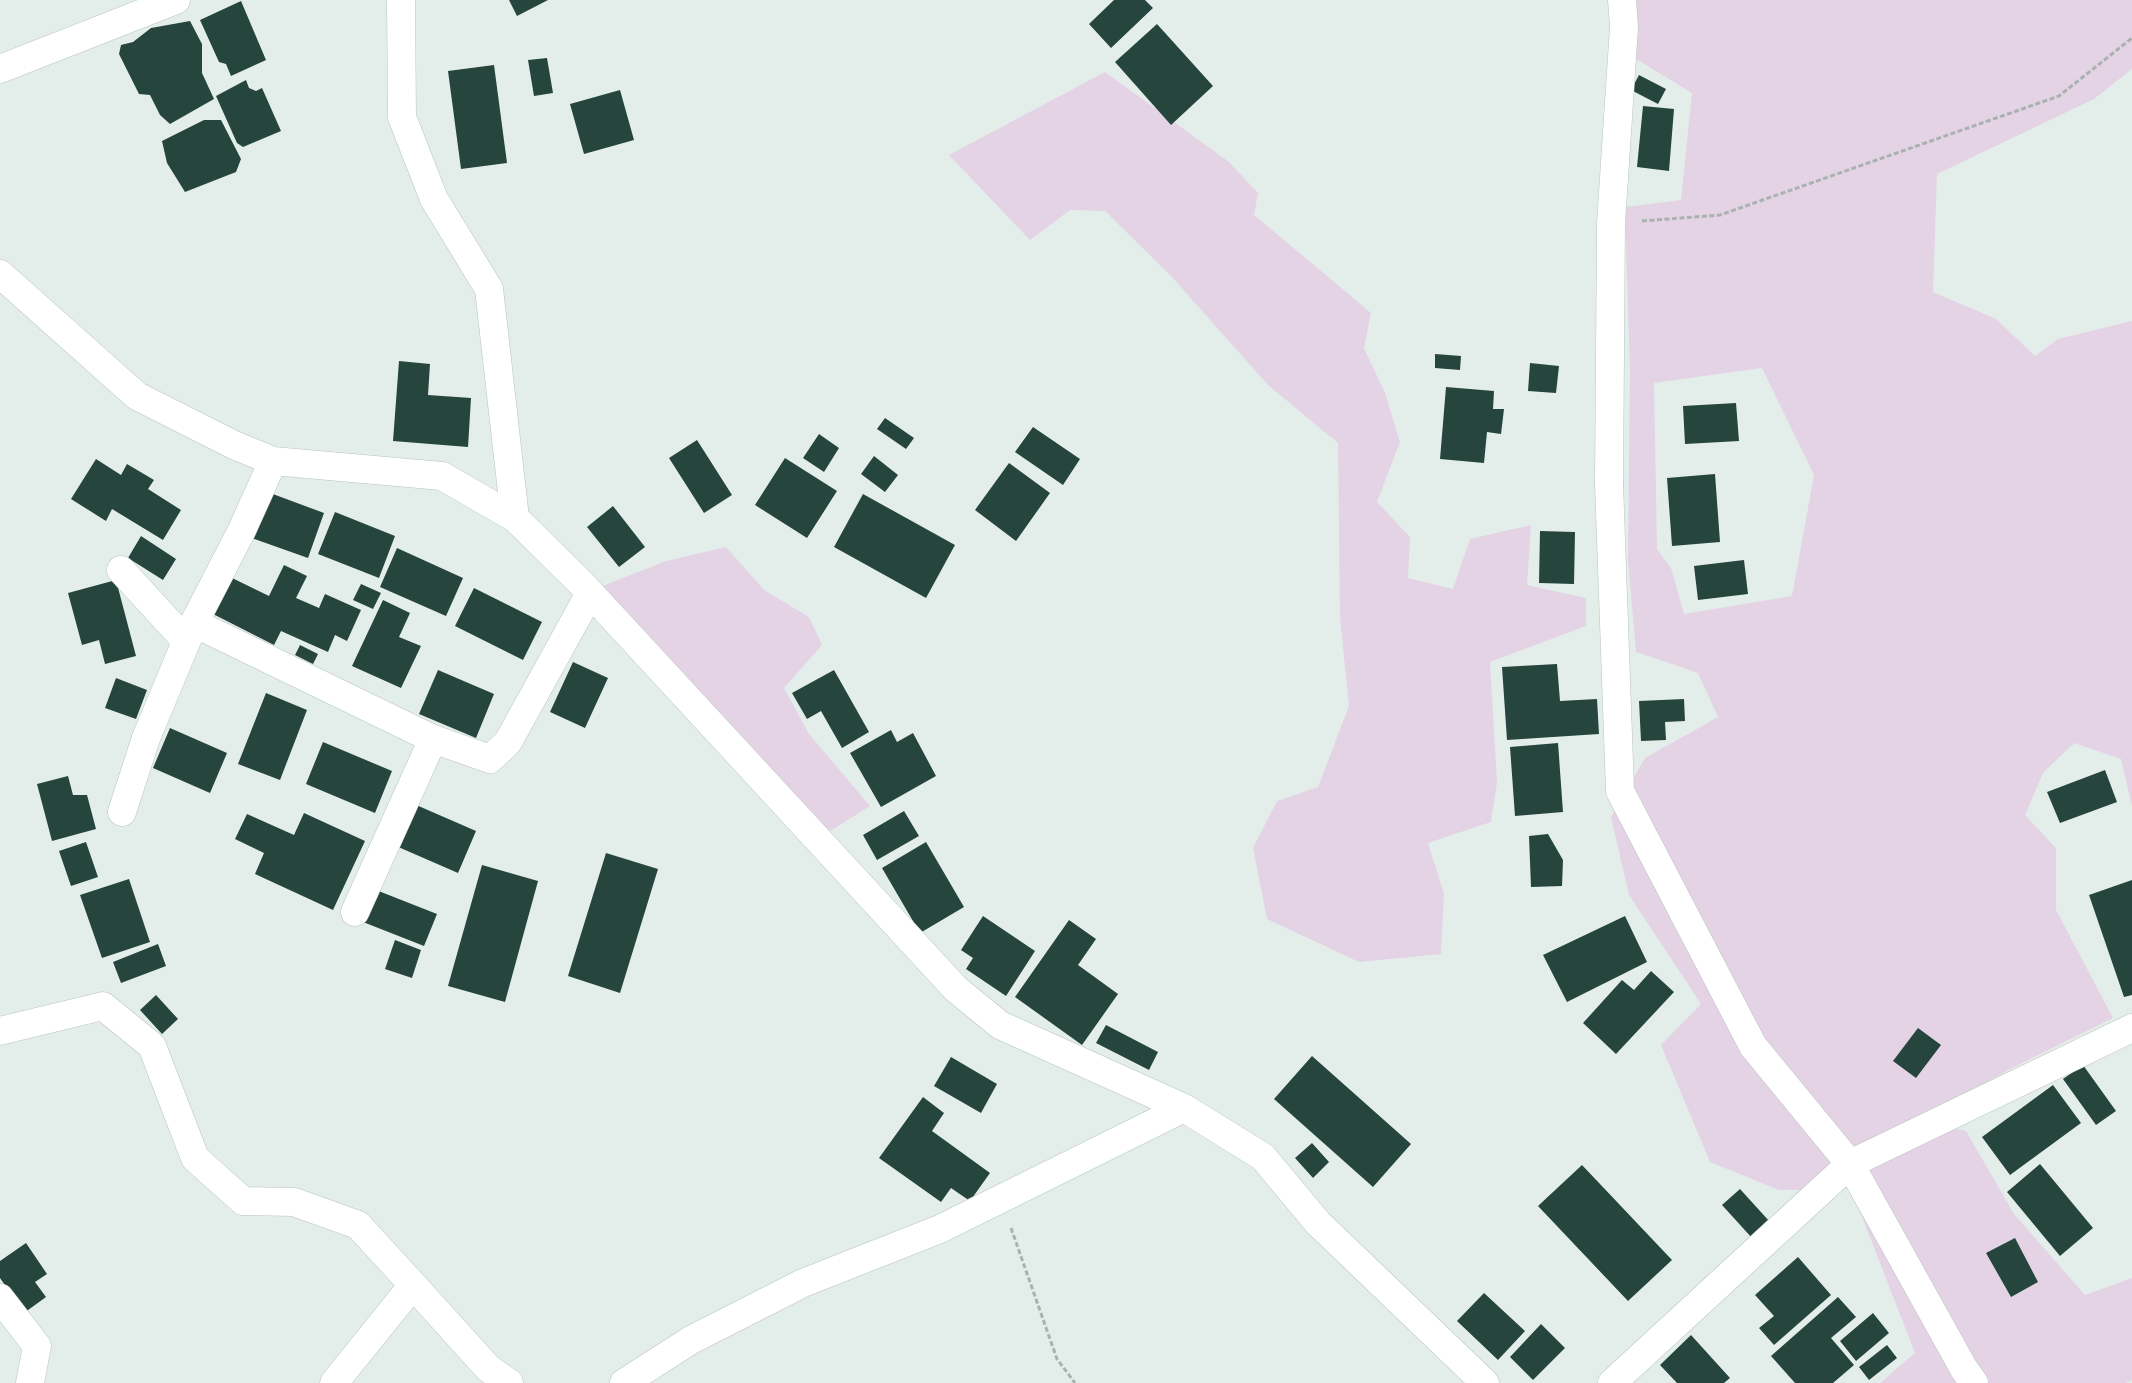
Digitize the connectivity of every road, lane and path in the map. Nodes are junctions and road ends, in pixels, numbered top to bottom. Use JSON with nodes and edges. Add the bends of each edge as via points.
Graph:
{"nodes":[{"id":1,"x":176,"y":0,"type":"edge"},
{"id":2,"x":401,"y":0,"type":"edge"},
{"id":3,"x":1622,"y":0,"type":"edge"},
{"id":4,"x":2132,"y":38,"type":"edge"},
{"id":5,"x":0,"y":69,"type":"edge"},
{"id":6,"x":1611,"y":223,"type":"junction"},
{"id":7,"x":0,"y":274,"type":"edge"},
{"id":8,"x":273,"y":461,"type":"junction"},
{"id":9,"x":515,"y":518,"type":"junction"},
{"id":10,"x":121,"y":570,"type":"dead end"},
{"id":11,"x":589,"y":595,"type":"junction"},
{"id":12,"x":190,"y":632,"type":"junction"},
{"id":13,"x":433,"y":739,"type":"junction"},
{"id":14,"x":122,"y":812,"type":"dead end"},
{"id":15,"x":355,"y":912,"type":"dead end"},
{"id":16,"x":2132,"y":1028,"type":"edge"},
{"id":17,"x":0,"y":1031,"type":"edge"},
{"id":18,"x":1184,"y":1108,"type":"junction"},
{"id":19,"x":1850,"y":1164,"type":"junction"},
{"id":20,"x":1000,"y":1199,"type":"junction"},
{"id":21,"x":413,"y":1285,"type":"junction"},
{"id":22,"x":0,"y":1298,"type":"edge"},
{"id":23,"x":30,"y":1383,"type":"edge"},
{"id":24,"x":334,"y":1383,"type":"edge"},
{"id":25,"x":509,"y":1383,"type":"edge"},
{"id":26,"x":624,"y":1383,"type":"edge"},
{"id":27,"x":1075,"y":1383,"type":"edge"},
{"id":28,"x":1484,"y":1383,"type":"edge"},
{"id":29,"x":1612,"y":1383,"type":"edge"},
{"id":30,"x":1974,"y":1383,"type":"edge"}],
"edges":[{"from":1,"to":5,"type":"street"},
{"from":2,"to":9,"type":"street","via":[[402,117],[434,199],[489,289]]},
{"from":3,"to":6,"type":"street","via":[[1624,27]]},
{"from":4,"to":6,"type":"path","via":[[2059,96],[1720,215]]},
{"from":6,"to":19,"type":"street","via":[[1609,483],[1620,791],[1753,1046]]},
{"from":7,"to":8,"type":"street","via":[[138,396],[234,445]]},
{"from":8,"to":9,"type":"street","via":[[442,476]]},
{"from":8,"to":12,"type":"street"},
{"from":9,"to":11,"type":"street"},
{"from":10,"to":12,"type":"street"},
{"from":11,"to":13,"type":"street","via":[[508,742],[490,759]]},
{"from":11,"to":18,"type":"street","via":[[956,989],[1000,1025]]},
{"from":12,"to":13,"type":"street"},
{"from":12,"to":14,"type":"street","via":[[146,738]]},
{"from":13,"to":15,"type":"street"},
{"from":16,"to":19,"type":"street"},
{"from":17,"to":21,"type":"street","via":[[103,1006],[152,1046],[195,1158],[243,1201],[294,1202],[358,1225]]},
{"from":18,"to":20,"type":"street"},
{"from":18,"to":28,"type":"street","via":[[1263,1157],[1318,1223]]},
{"from":19,"to":29,"type":"street"},
{"from":19,"to":30,"type":"street"},
{"from":20,"to":26,"type":"street","via":[[940,1229],[804,1283],[691,1340]]},
{"from":20,"to":27,"type":"path","via":[[1058,1359]]},
{"from":21,"to":24,"type":"street"},
{"from":21,"to":25,"type":"street","via":[[488,1368]]},
{"from":22,"to":23,"type":"street","via":[[37,1346]]}]}
